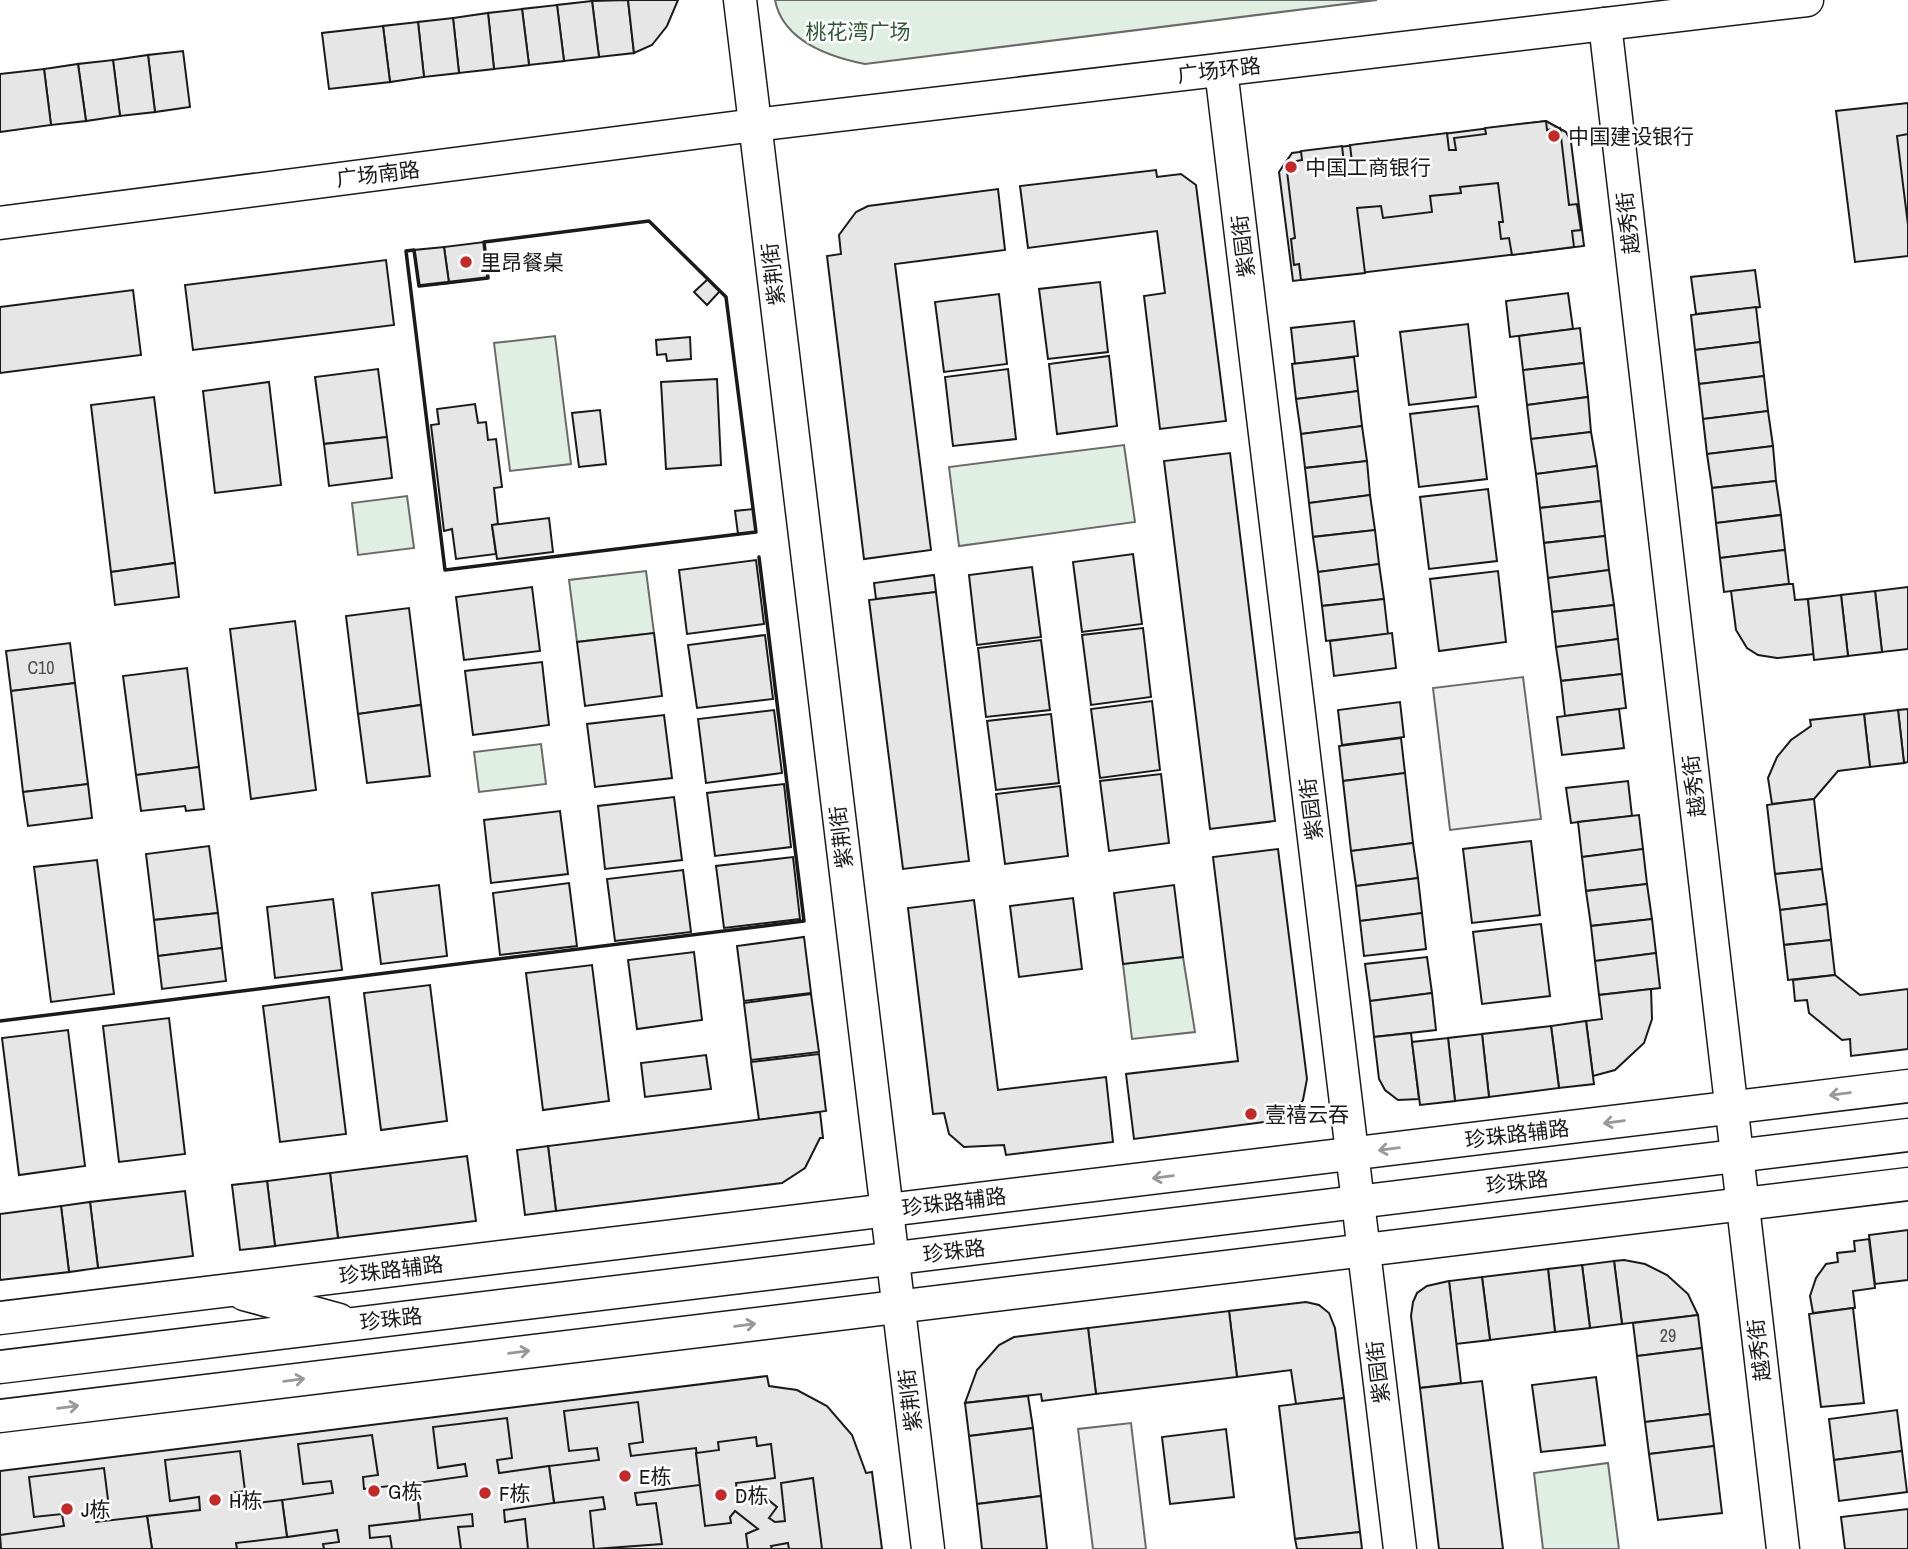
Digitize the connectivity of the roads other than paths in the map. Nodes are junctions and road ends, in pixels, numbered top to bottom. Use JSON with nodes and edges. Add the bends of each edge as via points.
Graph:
{"nodes":[{"id":1,"x":740,"y":0,"type":"edge"},
{"id":2,"x":1807,"y":0,"type":"edge"},
{"id":3,"x":1605,"y":24,"type":"junction"},
{"id":4,"x":1221,"y":70,"type":"junction"},
{"id":5,"x":755,"y":125,"type":"junction"},
{"id":6,"x":0,"y":223,"type":"edge"},
{"id":7,"x":1908,"y":1086,"type":"edge"},
{"id":8,"x":1731,"y":1107,"type":"junction"},
{"id":9,"x":1908,"y":1135,"type":"edge"},
{"id":10,"x":1352,"y":1154,"type":"junction"},
{"id":11,"x":1737,"y":1156,"type":"junction"},
{"id":12,"x":1908,"y":1184,"type":"edge"},
{"id":13,"x":1358,"y":1202,"type":"junction"},
{"id":14,"x":1742,"y":1204,"type":"junction"},
{"id":15,"x":886,"y":1210,"type":"junction"},
{"id":16,"x":1363,"y":1250,"type":"junction"},
{"id":17,"x":892,"y":1258,"type":"junction"},
{"id":18,"x":228,"y":1290,"type":"junction"},
{"id":19,"x":898,"y":1306,"type":"junction"},
{"id":20,"x":0,"y":1318,"type":"edge"},
{"id":21,"x":354,"y":1324,"type":"junction"},
{"id":22,"x":6,"y":1368,"type":"edge"},
{"id":23,"x":0,"y":1416,"type":"edge"},
{"id":24,"x":928,"y":1549,"type":"edge"},
{"id":25,"x":1400,"y":1549,"type":"edge"},
{"id":26,"x":1783,"y":1549,"type":"edge"}],
"edges":[{"from":1,"to":5,"type":"street"},
{"from":2,"to":3,"type":"street","name":"广场环路"},
{"from":3,"to":4,"type":"street","name":"广场环路"},
{"from":3,"to":8,"type":"street","name":"越秀街"},
{"from":4,"to":5,"type":"street","name":"广场环路"},
{"from":4,"to":10,"type":"street","name":"紫园街"},
{"from":5,"to":6,"type":"street","name":"广场南路"},
{"from":5,"to":15,"type":"street","name":"紫荆街"},
{"from":7,"to":8,"type":"street","name":"珍珠路辅路","one_way":true},
{"from":8,"to":10,"type":"street","name":"珍珠路辅路","one_way":true},
{"from":8,"to":11,"type":"street","name":"越秀街"},
{"from":9,"to":11,"type":"street","name":"珍珠路"},
{"from":10,"to":13,"type":"street","name":"紫园街"},
{"from":10,"to":15,"type":"street","name":"珍珠路辅路","one_way":true},
{"from":11,"to":13,"type":"street","name":"珍珠路"},
{"from":11,"to":14,"type":"street","name":"越秀街"},
{"from":12,"to":14,"type":"street"},
{"from":13,"to":16,"type":"street","name":"紫园街"},
{"from":13,"to":17,"type":"street","name":"珍珠路"},
{"from":14,"to":16,"type":"street"},
{"from":14,"to":26,"type":"street","name":"越秀街"},
{"from":15,"to":17,"type":"street","name":"紫荆街"},
{"from":15,"to":18,"type":"street","name":"珍珠路辅路"},
{"from":16,"to":19,"type":"street"},
{"from":16,"to":25,"type":"street","name":"紫园街"},
{"from":17,"to":19,"type":"street","name":"紫荆街"},
{"from":17,"to":21,"type":"street","name":"珍珠路"},
{"from":18,"to":20,"type":"street","name":"珍珠路辅路"},
{"from":18,"to":21,"type":"street"},
{"from":23,"to":19,"type":"street","one_way":true},
{"from":19,"to":24,"type":"street","name":"紫荆街"},
{"from":21,"to":22,"type":"street","name":"珍珠路"}]}
